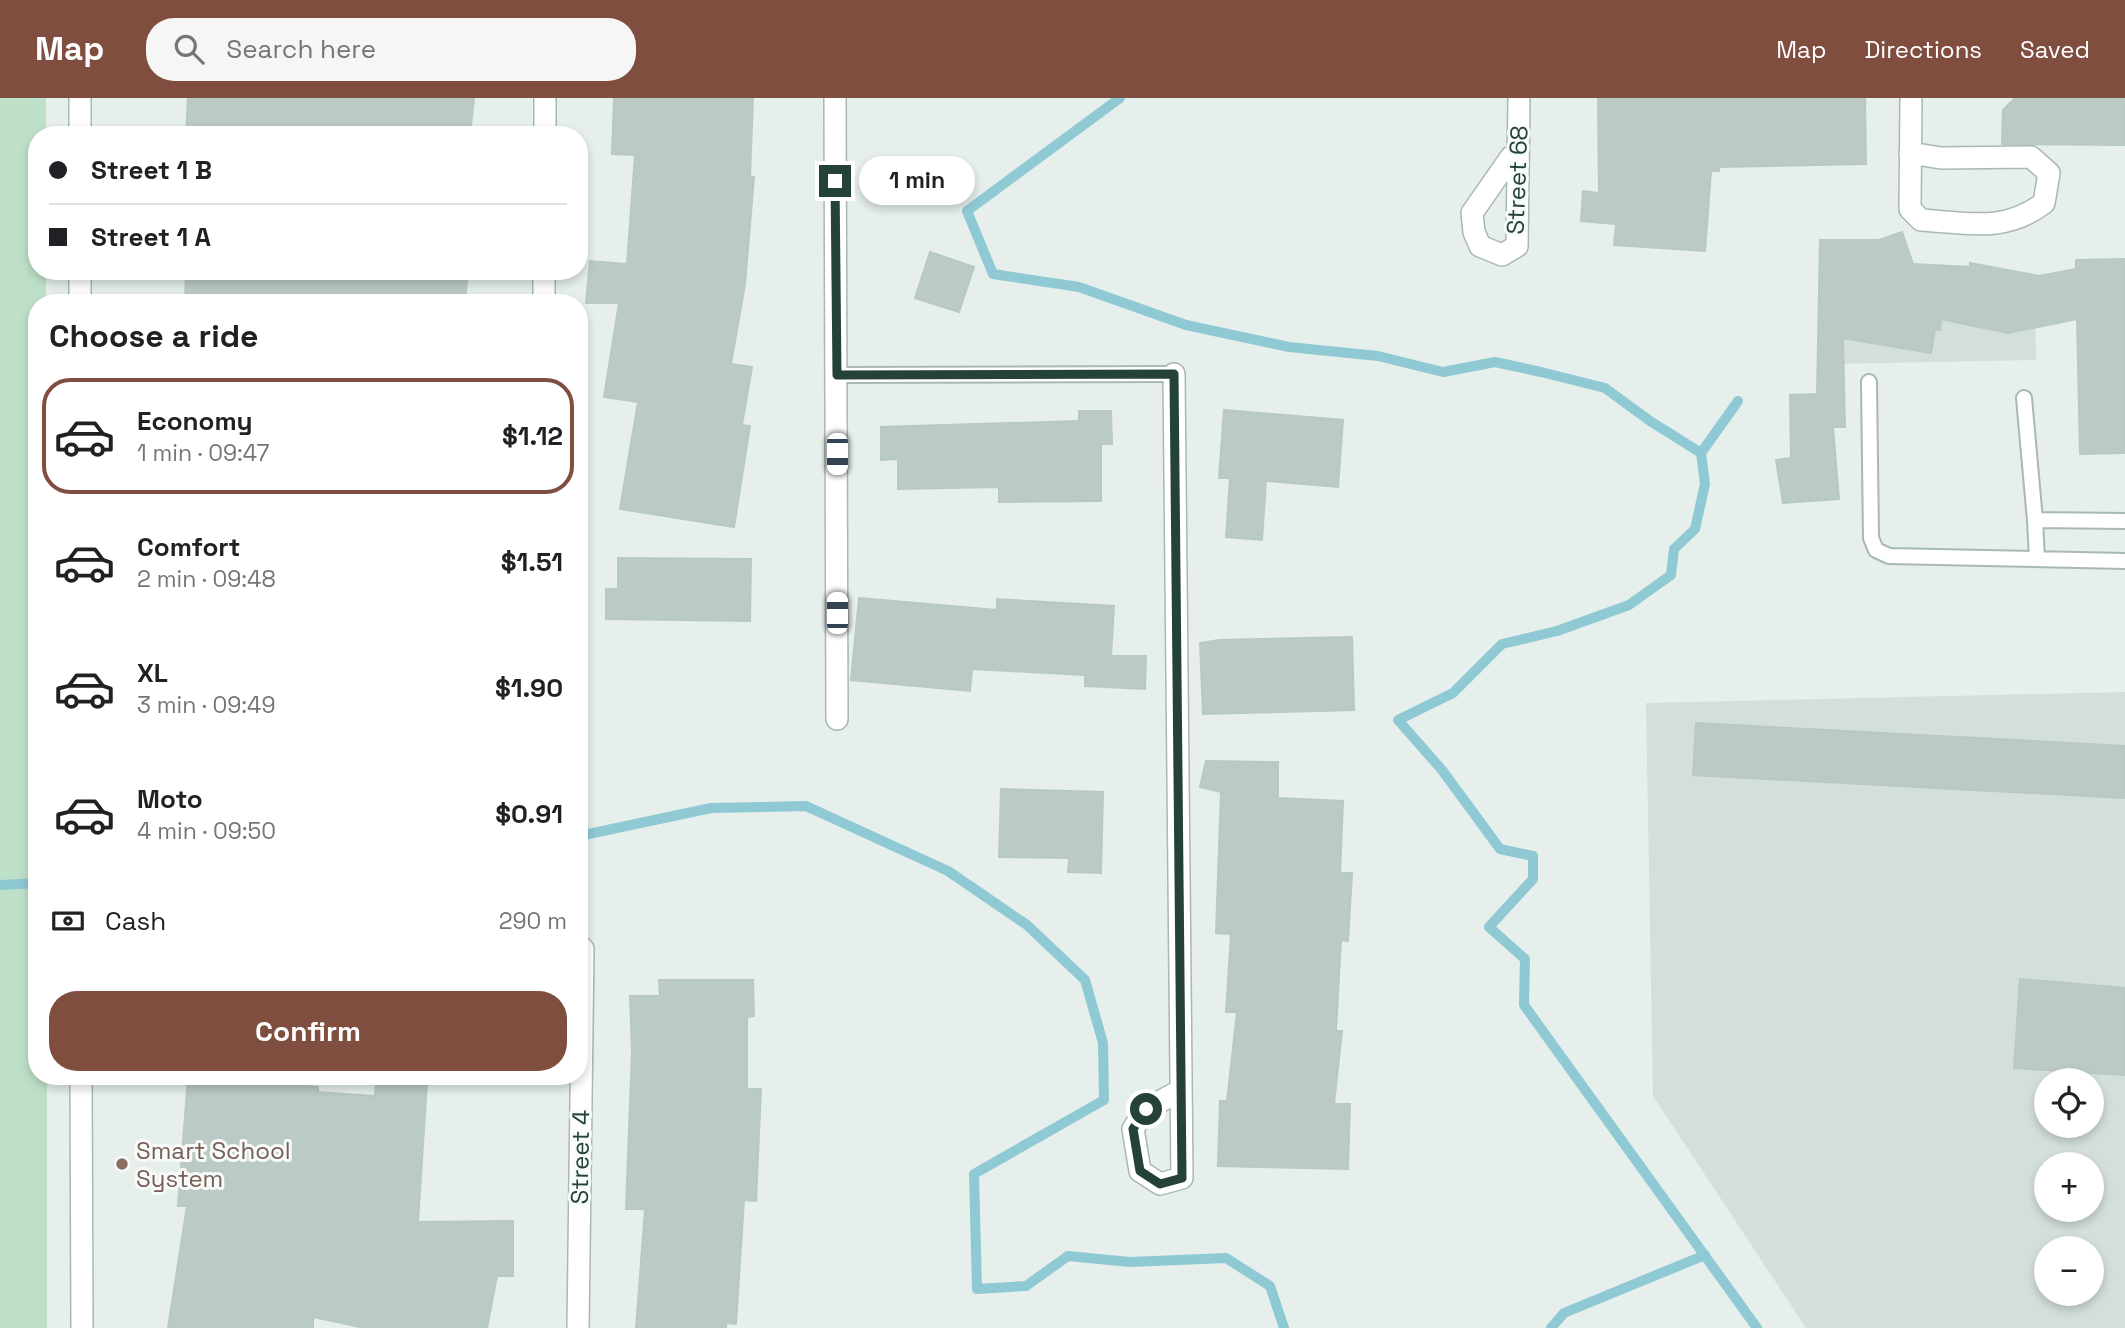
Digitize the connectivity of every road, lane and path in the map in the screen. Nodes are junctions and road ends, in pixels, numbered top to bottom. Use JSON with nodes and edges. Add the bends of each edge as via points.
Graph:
{"nodes":[{"id":1,"x":80,"y":98,"type":"edge"},
{"id":2,"x":545,"y":98,"type":"edge"},
{"id":3,"x":835,"y":98,"type":"edge"},
{"id":4,"x":1519,"y":98,"type":"edge"},
{"id":5,"x":1911,"y":98,"type":"edge"},
{"id":6,"x":80,"y":126,"type":"edge"},
{"id":7,"x":545,"y":126,"type":"edge"},
{"id":8,"x":1910,"y":153,"type":"junction"},
{"id":9,"x":1511,"y":157,"type":"dead end"},
{"id":10,"x":1174,"y":374,"type":"joint"},
{"id":11,"x":837,"y":375,"type":"junction"},
{"id":12,"x":1869,"y":383,"type":"dead end"},
{"id":13,"x":2024,"y":398,"type":"dead end"},
{"id":14,"x":2035,"y":520,"type":"junction"},
{"id":15,"x":2125,"y":521,"type":"edge"},
{"id":16,"x":2037,"y":559,"type":"junction"},
{"id":17,"x":2125,"y":561,"type":"edge"},
{"id":18,"x":837,"y":719,"type":"dead end"},
{"id":19,"x":81,"y":1085,"type":"edge"},
{"id":20,"x":581,"y":1085,"type":"edge"},
{"id":21,"x":1174,"y":1094,"type":"dead end"},
{"id":22,"x":82,"y":1328,"type":"edge"},
{"id":23,"x":578,"y":1328,"type":"edge"}],
"edges":[{"from":1,"to":6,"type":"street"},
{"from":2,"to":7,"type":"street"},
{"from":3,"to":11,"type":"street"},
{"from":4,"to":9,"type":"street","name":"Street 68","via":[[1517,246],[1502,255],[1480,246],[1472,213]]},
{"from":5,"to":8,"type":"street"},
{"from":8,"to":8,"type":"street","via":[[1941,158],[2031,158],[2049,173],[2044,204],[2003,224],[1922,220],[1910,209]]},
{"from":10,"to":11,"type":"lane"},
{"from":10,"to":21,"type":"street","via":[[1182,1178],[1160,1184],[1140,1171],[1133,1129],[1146,1109]]},
{"from":11,"to":18,"type":"street"},
{"from":12,"to":16,"type":"lane","via":[[1871,538],[1876,550],[1889,556]]},
{"from":13,"to":14,"type":"lane"},
{"from":14,"to":15,"type":"lane"},
{"from":14,"to":16,"type":"lane"},
{"from":16,"to":17,"type":"lane"},
{"from":19,"to":22,"type":"street"},
{"from":20,"to":23,"type":"street","name":"Street 4"}]}
